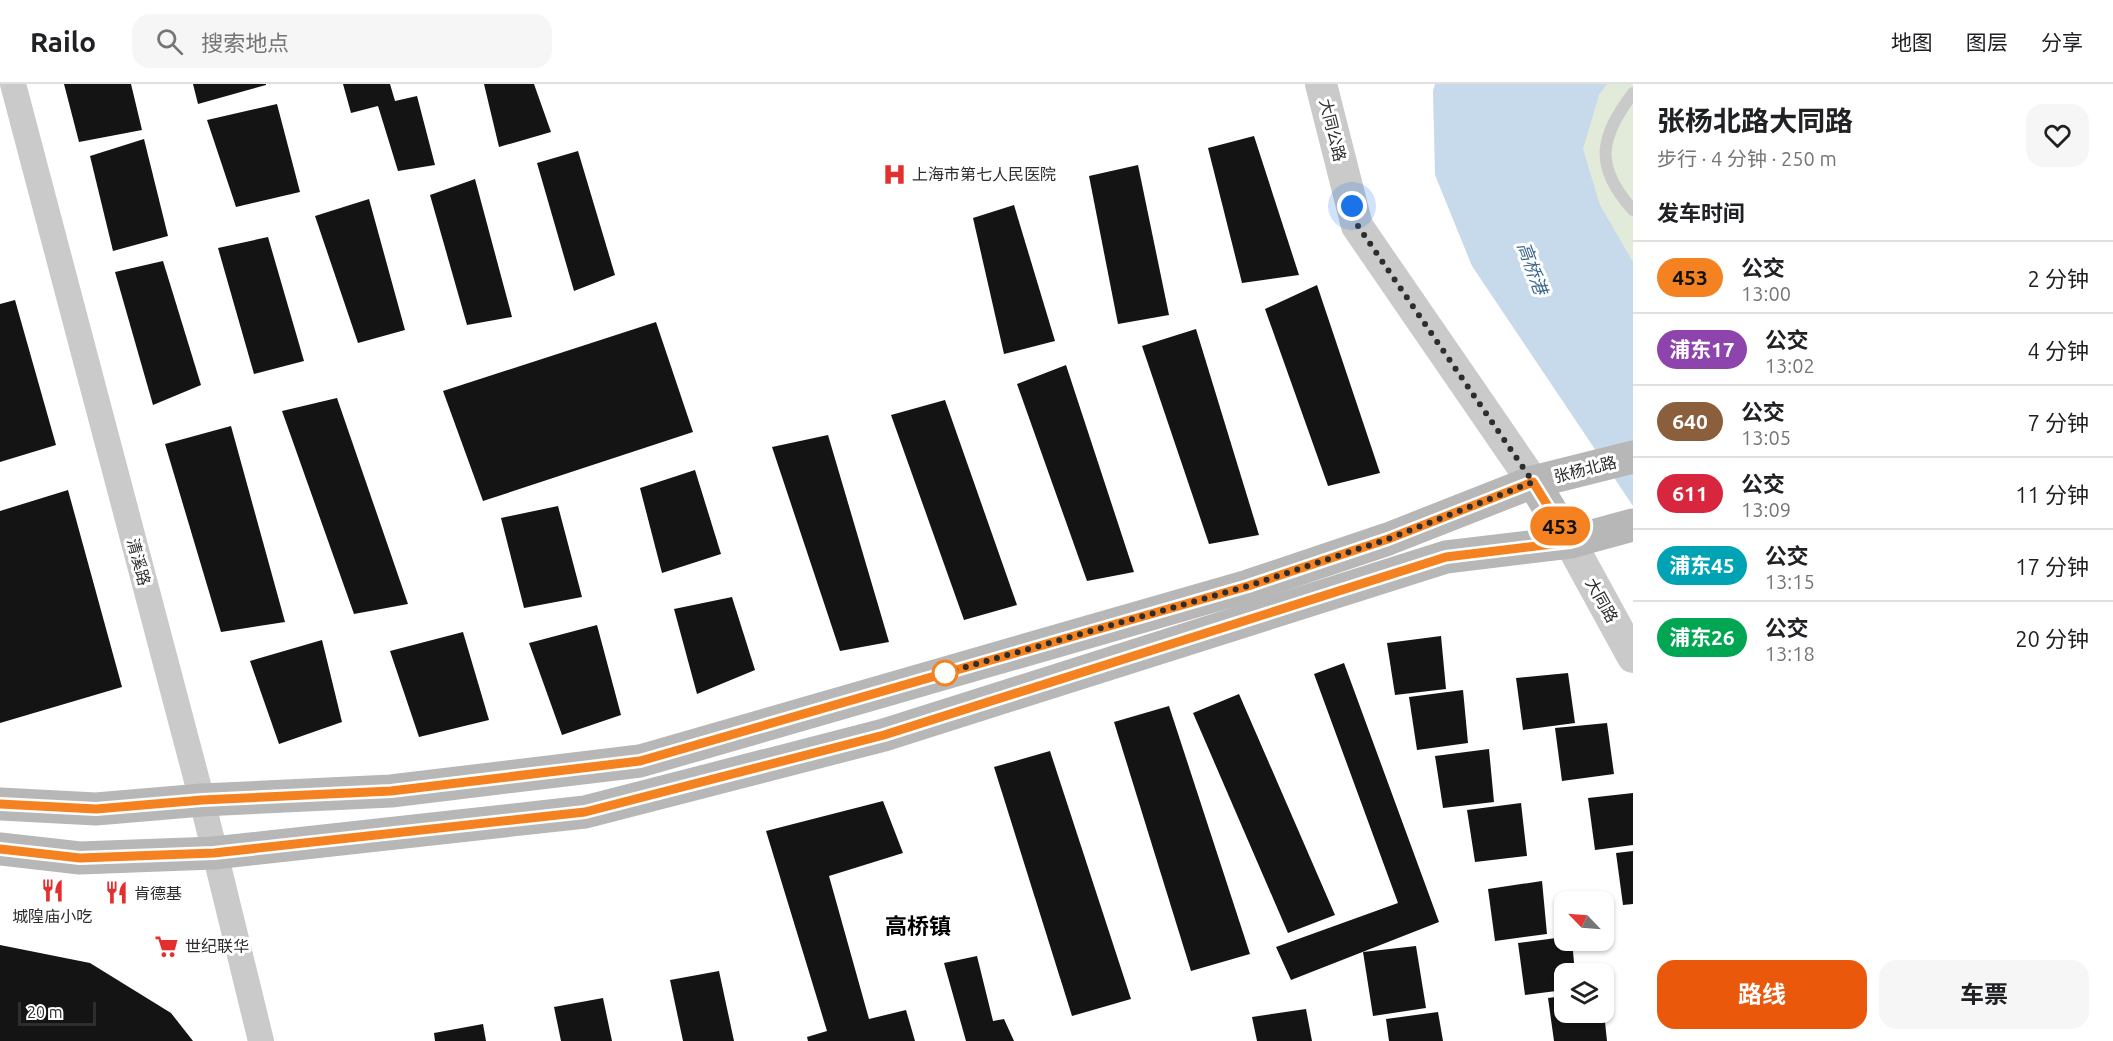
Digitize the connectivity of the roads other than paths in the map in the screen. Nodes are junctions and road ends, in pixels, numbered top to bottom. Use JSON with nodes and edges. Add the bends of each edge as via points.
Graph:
{"nodes":[{"id":1,"x":13,"y":84,"type":"edge"},
{"id":2,"x":1322,"y":84,"type":"edge"},
{"id":3,"x":1633,"y":93,"type":"edge"},
{"id":4,"x":1633,"y":210,"type":"edge"},
{"id":5,"x":1633,"y":457,"type":"edge"},
{"id":6,"x":1533,"y":482,"type":"junction"},
{"id":7,"x":1632,"y":525,"type":"edge"},
{"id":8,"x":1570,"y":542,"type":"junction"},
{"id":9,"x":1633,"y":657,"type":"edge"},
{"id":10,"x":202,"y":800,"type":"junction"},
{"id":11,"x":0,"y":804,"type":"edge"},
{"id":12,"x":0,"y":849,"type":"edge"},
{"id":13,"x":214,"y":853,"type":"junction"},
{"id":14,"x":261,"y":1041,"type":"edge"}],
"edges":[{"from":1,"to":10,"type":"street","name":"清溪路"},
{"from":2,"to":6,"type":"street","name":"大同公路","via":[[1358,226]]},
{"from":3,"to":4,"type":"lane","via":[[1613,121],[1605,145],[1607,167]]},
{"from":5,"to":6,"type":"main road","name":"张杨北路"},
{"from":6,"to":8,"type":"main road","name":"大同公路"},
{"from":6,"to":10,"type":"main road","name":"张杨北路","via":[[1388,539],[1248,586],[640,761],[391,791]]},
{"from":7,"to":8,"type":"main road"},
{"from":8,"to":9,"type":"street","name":"大同路"},
{"from":8,"to":13,"type":"main road","via":[[1446,557],[884,735],[585,812]]},
{"from":10,"to":11,"type":"main road","name":"张杨北路","via":[[96,809]]},
{"from":10,"to":13,"type":"street","name":"清溪路"},
{"from":12,"to":13,"type":"main road","via":[[80,858]]},
{"from":13,"to":14,"type":"street","name":"清溪路"}]}
